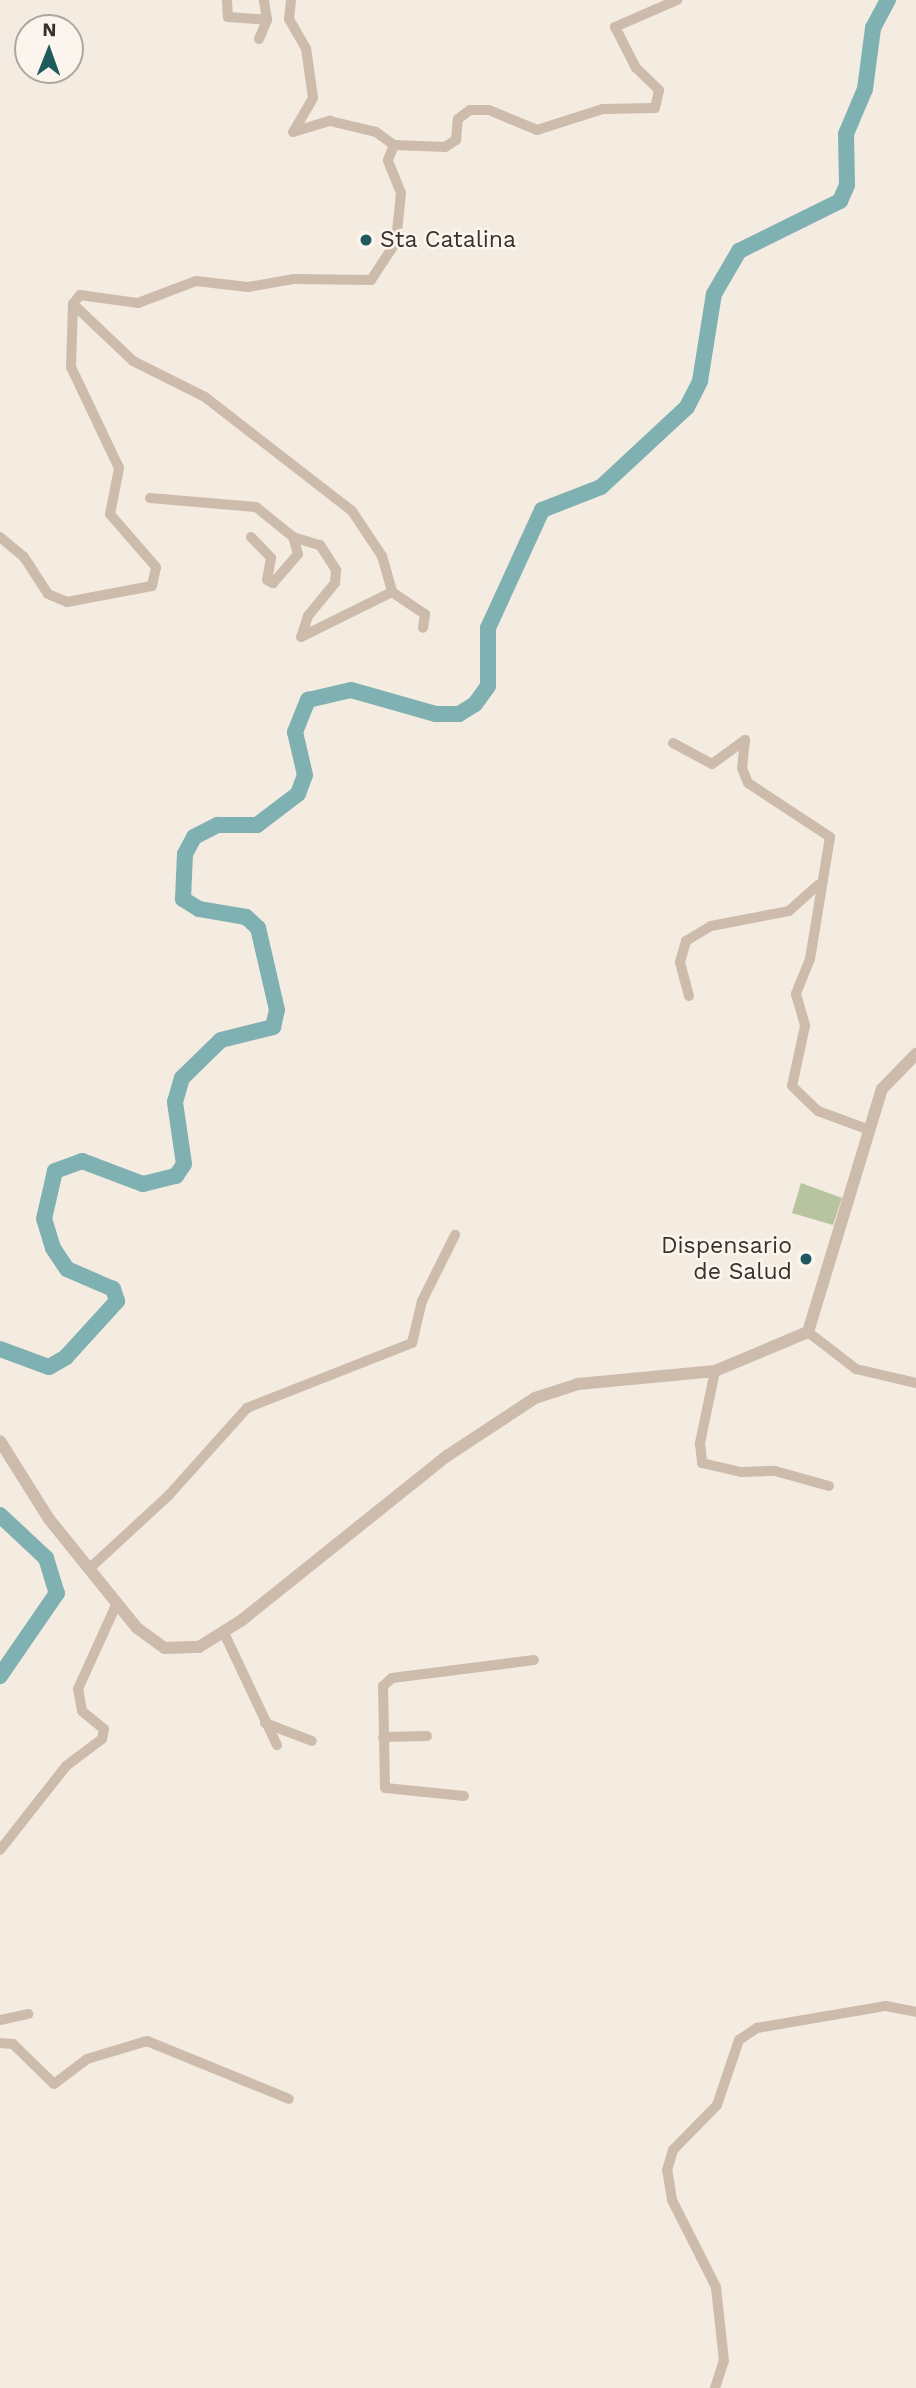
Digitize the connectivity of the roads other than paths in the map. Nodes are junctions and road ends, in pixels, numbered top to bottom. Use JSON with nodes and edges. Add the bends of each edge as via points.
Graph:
{"nodes":[{"id":1,"x":227,"y":0,"type":"edge"},
{"id":2,"x":264,"y":0,"type":"edge"},
{"id":3,"x":291,"y":0,"type":"edge"},
{"id":4,"x":677,"y":0,"type":"edge"},
{"id":5,"x":267,"y":20,"type":"junction"},
{"id":6,"x":259,"y":39,"type":"dead end"},
{"id":7,"x":394,"y":145,"type":"junction"},
{"id":8,"x":73,"y":304,"type":"junction"},
{"id":9,"x":150,"y":498,"type":"dead end"},
{"id":10,"x":0,"y":537,"type":"edge"},
{"id":11,"x":251,"y":537,"type":"dead end"},
{"id":12,"x":293,"y":537,"type":"junction"},
{"id":13,"x":392,"y":592,"type":"junction"},
{"id":14,"x":423,"y":628,"type":"dead end"},
{"id":15,"x":673,"y":743,"type":"dead end"},
{"id":16,"x":818,"y":885,"type":"junction"},
{"id":17,"x":689,"y":996,"type":"dead end"},
{"id":18,"x":916,"y":1054,"type":"edge"},
{"id":19,"x":867,"y":1129,"type":"junction"},
{"id":20,"x":455,"y":1235,"type":"dead end"},
{"id":21,"x":808,"y":1332,"type":"junction"},
{"id":22,"x":715,"y":1371,"type":"junction"},
{"id":23,"x":916,"y":1383,"type":"edge"},
{"id":24,"x":0,"y":1441,"type":"edge"},
{"id":25,"x":828,"y":1486,"type":"dead end"},
{"id":26,"x":90,"y":1568,"type":"junction"},
{"id":27,"x":117,"y":1603,"type":"junction"},
{"id":28,"x":224,"y":1633,"type":"junction"},
{"id":29,"x":534,"y":1660,"type":"dead end"},
{"id":30,"x":264,"y":1723,"type":"junction"},
{"id":31,"x":427,"y":1736,"type":"dead end"},
{"id":32,"x":383,"y":1737,"type":"junction"},
{"id":33,"x":312,"y":1741,"type":"dead end"},
{"id":34,"x":277,"y":1745,"type":"dead end"},
{"id":35,"x":464,"y":1796,"type":"dead end"},
{"id":36,"x":0,"y":1850,"type":"edge"},
{"id":37,"x":916,"y":2012,"type":"edge"},
{"id":38,"x":28,"y":2014,"type":"dead end"},
{"id":39,"x":0,"y":2020,"type":"edge"},
{"id":40,"x":0,"y":2043,"type":"edge"},
{"id":41,"x":289,"y":2099,"type":"dead end"},
{"id":42,"x":715,"y":2388,"type":"edge"}],
"edges":[{"from":1,"to":5,"type":"street","via":[[229,17]]},
{"from":2,"to":5,"type":"street"},
{"from":3,"to":7,"type":"street","via":[[289,19],[306,48],[313,98],[293,132],[330,121],[376,132]]},
{"from":4,"to":7,"type":"street","via":[[615,27],[636,68],[659,90],[655,108],[603,109],[537,130],[489,110],[470,110],[458,119],[456,140],[445,147]]},
{"from":5,"to":6,"type":"street"},
{"from":7,"to":8,"type":"street","via":[[388,160],[401,193],[397,242],[371,281],[294,279],[248,287],[196,281],[138,303],[80,295]]},
{"from":8,"to":10,"type":"street","via":[[71,367],[119,468],[110,514],[157,575],[140,590],[66,602],[48,594],[24,557]]},
{"from":8,"to":13,"type":"street","via":[[132,360],[205,397],[352,511],[382,556]]},
{"from":9,"to":12,"type":"street","via":[[256,507]]},
{"from":11,"to":12,"type":"street","via":[[271,558],[267,580],[273,583],[298,554]]},
{"from":12,"to":13,"type":"street","via":[[320,545],[336,570],[335,583],[307,616],[301,637]]},
{"from":13,"to":14,"type":"street","via":[[425,614]]},
{"from":15,"to":16,"type":"street","via":[[712,764],[745,740],[742,768],[748,783],[830,837]]},
{"from":16,"to":17,"type":"street","via":[[789,911],[711,926],[686,941],[680,962]]},
{"from":16,"to":19,"type":"street","via":[[810,959],[796,994],[805,1026],[792,1086],[818,1111]]},
{"from":18,"to":19,"type":"street","via":[[882,1089]]},
{"from":19,"to":21,"type":"street"},
{"from":20,"to":26,"type":"street","via":[[422,1301],[412,1343],[247,1408],[169,1495]]},
{"from":21,"to":22,"type":"street"},
{"from":21,"to":23,"type":"street","via":[[856,1369]]},
{"from":22,"to":25,"type":"street","via":[[699,1443],[702,1463],[741,1472],[775,1471]]},
{"from":22,"to":28,"type":"street","via":[[578,1384],[535,1398],[447,1456]]},
{"from":24,"to":26,"type":"street","via":[[33,1494]]},
{"from":26,"to":27,"type":"street"},
{"from":27,"to":28,"type":"street","via":[[137,1629],[165,1648],[199,1647]]},
{"from":27,"to":36,"type":"street","via":[[78,1689],[82,1711],[104,1729],[102,1739],[66,1766]]},
{"from":28,"to":30,"type":"street"},
{"from":29,"to":32,"type":"street","via":[[392,1678],[383,1686]]},
{"from":30,"to":33,"type":"street"},
{"from":30,"to":34,"type":"street"},
{"from":31,"to":32,"type":"street"},
{"from":32,"to":35,"type":"street","via":[[385,1788]]},
{"from":37,"to":42,"type":"street","via":[[886,2006],[757,2028],[734,2050],[717,2105],[673,2150],[667,2169],[672,2200],[716,2287],[724,2361]]},
{"from":38,"to":39,"type":"street"},
{"from":40,"to":41,"type":"street","via":[[13,2044],[54,2084],[87,2059],[147,2041]]}]}
